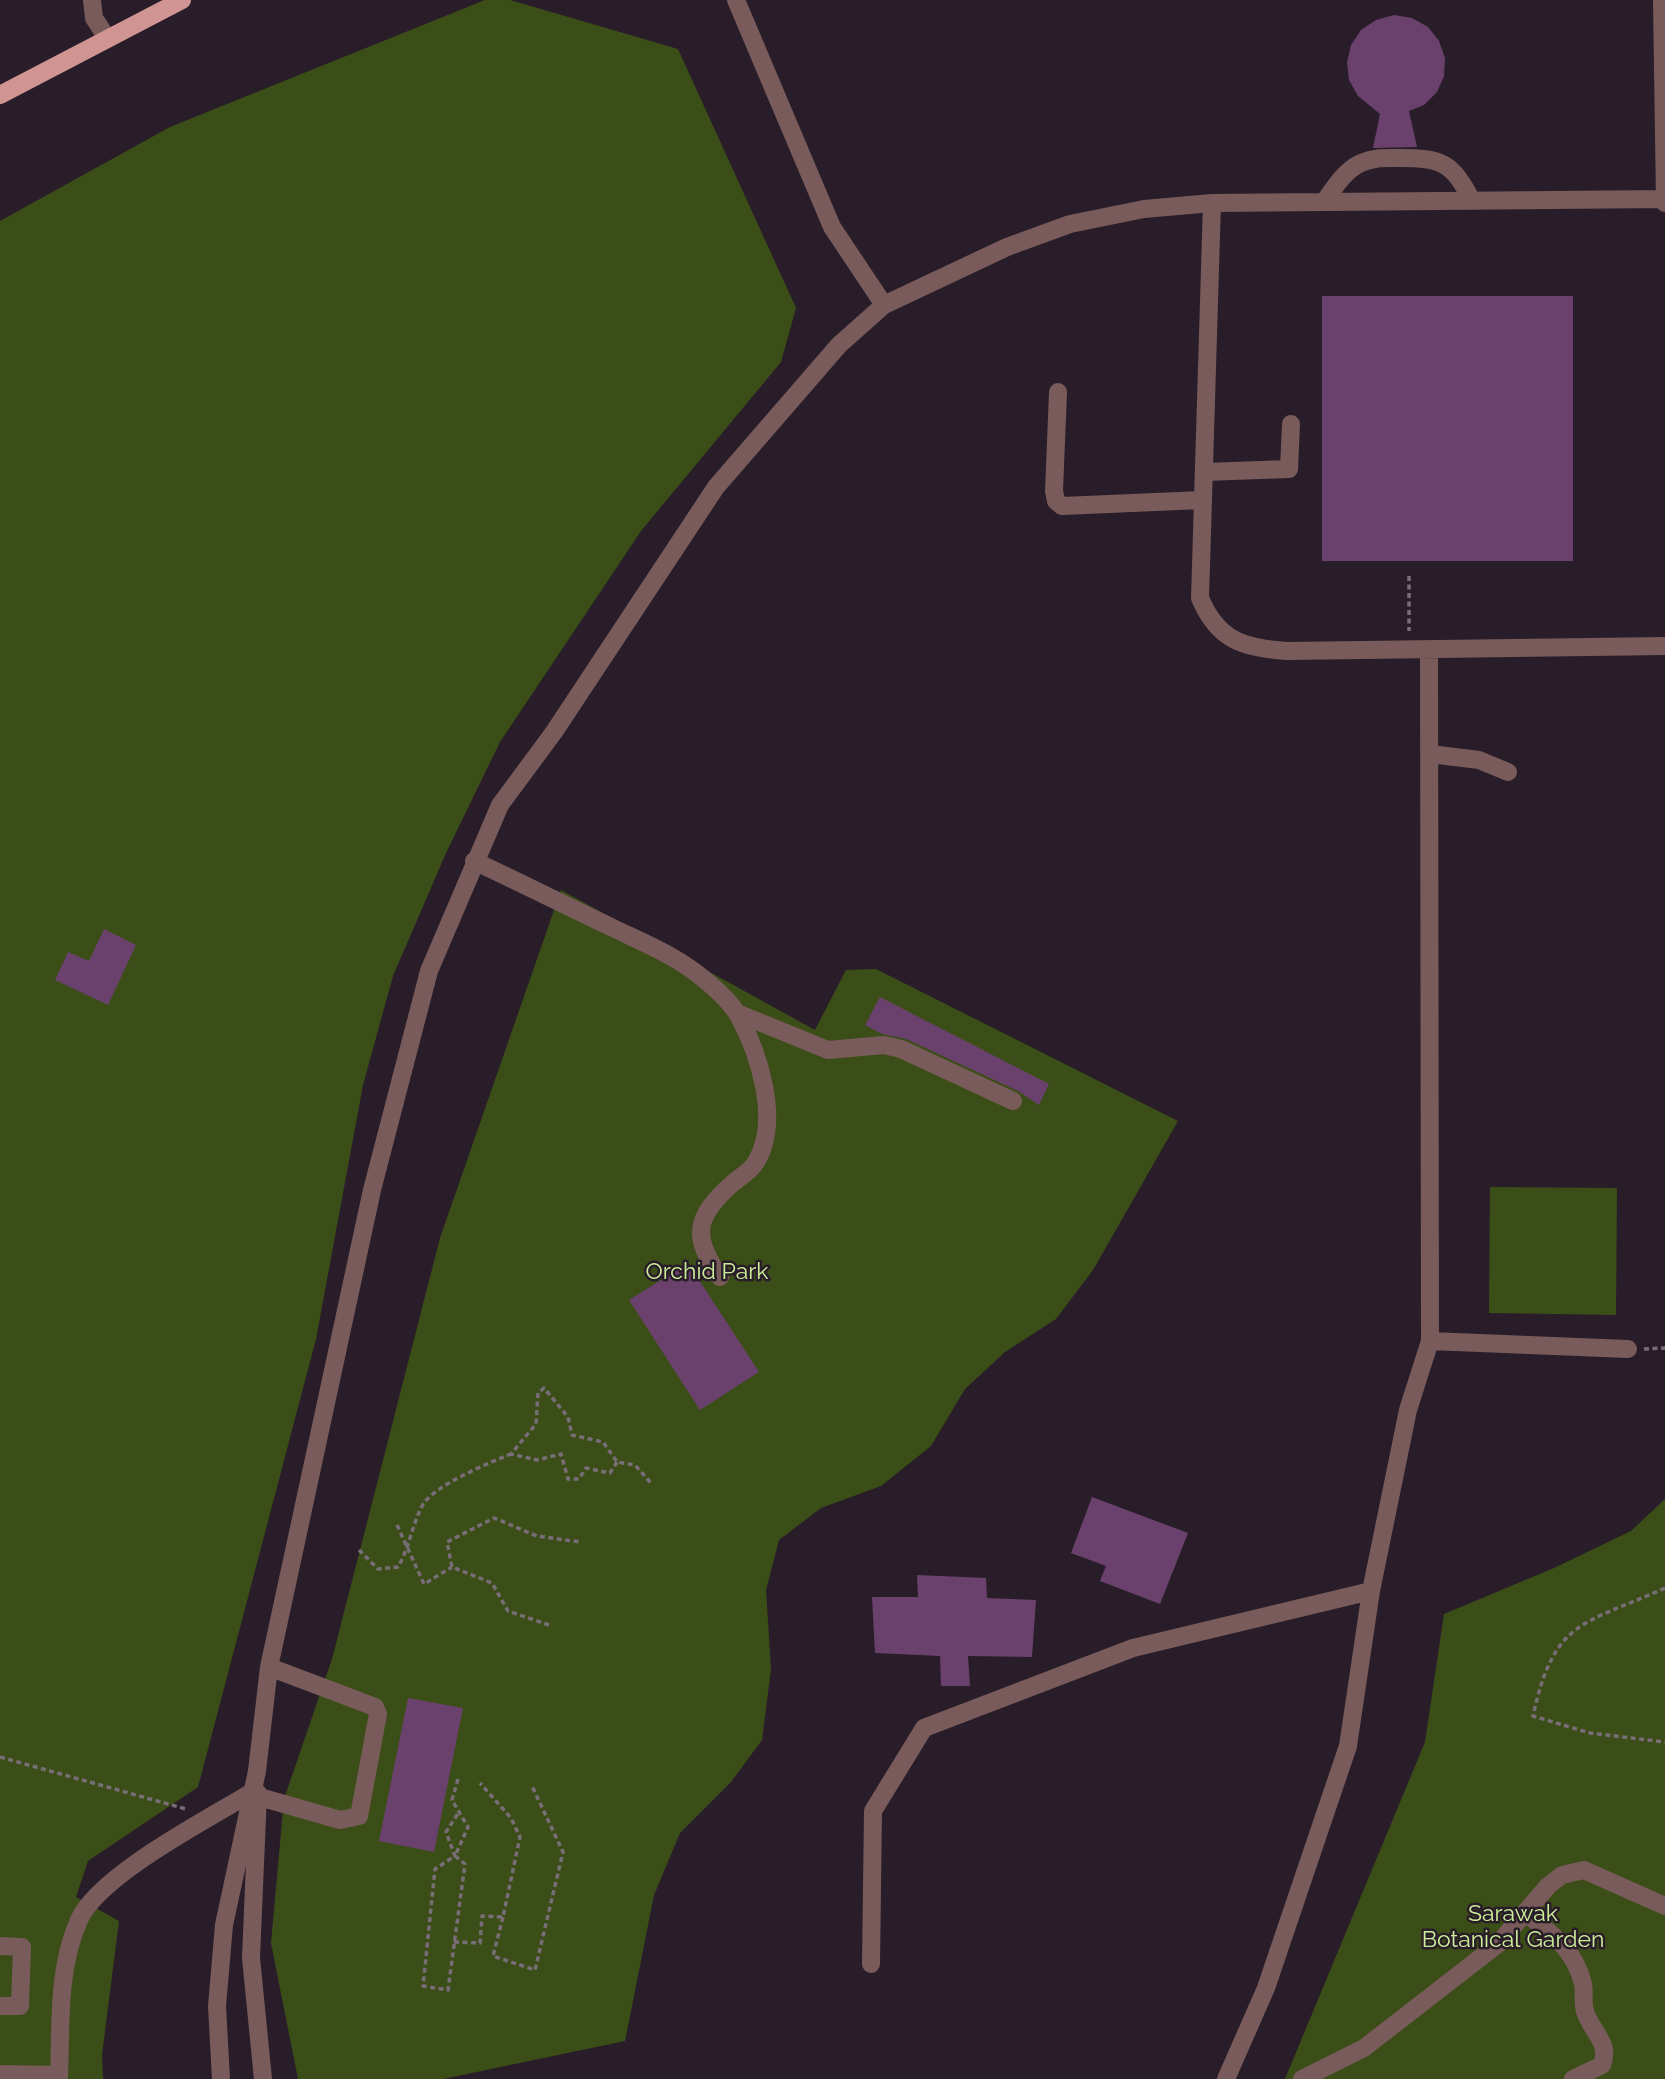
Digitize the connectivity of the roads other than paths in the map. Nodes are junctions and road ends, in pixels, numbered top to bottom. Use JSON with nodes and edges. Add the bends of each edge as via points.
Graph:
{"nodes":[{"id":1,"x":92,"y":0,"type":"edge"},
{"id":2,"x":182,"y":0,"type":"edge"},
{"id":3,"x":736,"y":0,"type":"edge"},
{"id":4,"x":1662,"y":0,"type":"edge"},
{"id":5,"x":107,"y":38,"type":"junction"},
{"id":6,"x":0,"y":95,"type":"edge"},
{"id":7,"x":1664,"y":200,"type":"edge"},
{"id":8,"x":1472,"y":201,"type":"junction"},
{"id":9,"x":1324,"y":202,"type":"junction"},
{"id":10,"x":1212,"y":203,"type":"junction"},
{"id":11,"x":884,"y":305,"type":"junction"},
{"id":12,"x":1058,"y":392,"type":"dead end"},
{"id":13,"x":1291,"y":424,"type":"dead end"},
{"id":14,"x":1205,"y":472,"type":"junction"},
{"id":15,"x":1202,"y":500,"type":"junction"},
{"id":16,"x":1665,"y":646,"type":"edge"},
{"id":17,"x":1429,"y":649,"type":"junction"},
{"id":18,"x":1430,"y":754,"type":"junction"},
{"id":19,"x":1508,"y":772,"type":"dead end"},
{"id":20,"x":474,"y":860,"type":"junction"},
{"id":21,"x":737,"y":1013,"type":"junction"},
{"id":22,"x":1013,"y":1101,"type":"dead end"},
{"id":23,"x":720,"y":1277,"type":"dead end"},
{"id":24,"x":1430,"y":1341,"type":"junction"},
{"id":25,"x":1628,"y":1349,"type":"dead end"},
{"id":26,"x":1371,"y":1591,"type":"junction"},
{"id":27,"x":269,"y":1667,"type":"junction"},
{"id":28,"x":254,"y":1795,"type":"junction"},
{"id":29,"x":1665,"y":1906,"type":"edge"},
{"id":30,"x":1527,"y":1914,"type":"junction"},
{"id":31,"x":0,"y":1946,"type":"edge"},
{"id":32,"x":871,"y":1964,"type":"dead end"},
{"id":33,"x":0,"y":2006,"type":"edge"},
{"id":34,"x":0,"y":2074,"type":"edge"},
{"id":35,"x":59,"y":2077,"type":"edge"},
{"id":36,"x":221,"y":2079,"type":"edge"},
{"id":37,"x":263,"y":2079,"type":"edge"},
{"id":38,"x":1226,"y":2079,"type":"edge"},
{"id":39,"x":1302,"y":2079,"type":"edge"},
{"id":40,"x":1573,"y":2079,"type":"edge"}],
"edges":[{"from":1,"to":5,"type":"street","via":[[94,18]]},
{"from":2,"to":5,"type":"main road"},
{"from":3,"to":11,"type":"street","via":[[832,227]]},
{"from":4,"to":7,"type":"street"},
{"from":5,"to":6,"type":"main road"},
{"from":7,"to":8,"type":"street"},
{"from":8,"to":9,"type":"street"},
{"from":8,"to":9,"type":"street","via":[[1458,174],[1445,164],[1430,158],[1376,158],[1359,164]]},
{"from":9,"to":10,"type":"street"},
{"from":10,"to":11,"type":"street","via":[[1144,209],[1070,225],[1007,247]]},
{"from":10,"to":14,"type":"street"},
{"from":11,"to":20,"type":"street","via":[[839,345],[716,487],[554,732],[500,804]]},
{"from":12,"to":15,"type":"street","via":[[1054,491],[1062,506]]},
{"from":13,"to":14,"type":"street","via":[[1289,469]]},
{"from":14,"to":15,"type":"street"},
{"from":15,"to":17,"type":"street","via":[[1200,598],[1208,619],[1229,636],[1249,648],[1287,651]]},
{"from":16,"to":17,"type":"street"},
{"from":17,"to":18,"type":"street"},
{"from":18,"to":19,"type":"street","via":[[1479,760]]},
{"from":18,"to":24,"type":"street"},
{"from":20,"to":21,"type":"street","via":[[664,953],[705,979]]},
{"from":20,"to":27,"type":"street","via":[[429,971],[405,1058]]},
{"from":21,"to":22,"type":"street","via":[[828,1050],[884,1045],[901,1049]]},
{"from":21,"to":23,"type":"street","via":[[768,1102],[766,1135],[756,1163],[724,1191],[703,1219],[699,1237],[703,1252]]},
{"from":24,"to":25,"type":"street"},
{"from":24,"to":26,"type":"street","via":[[1408,1410]]},
{"from":26,"to":32,"type":"street","via":[[1133,1648],[924,1728],[873,1811]]},
{"from":26,"to":38,"type":"street","via":[[1348,1746],[1266,1988]]},
{"from":27,"to":28,"type":"street"},
{"from":27,"to":28,"type":"street","via":[[368,1702],[378,1714],[359,1816],[340,1820]]},
{"from":28,"to":35,"type":"street","via":[[212,1816],[109,1882],[79,1918],[62,1991]]},
{"from":28,"to":36,"type":"street","via":[[224,1925],[217,2006]]},
{"from":28,"to":37,"type":"street","via":[[251,1958]]},
{"from":29,"to":30,"type":"street","via":[[1584,1870],[1574,1870],[1548,1886]]},
{"from":30,"to":39,"type":"street","via":[[1498,1944],[1364,2048]]},
{"from":30,"to":40,"type":"street","via":[[1566,1945],[1584,1988],[1585,2012],[1606,2054],[1602,2065]]},
{"from":31,"to":33,"type":"street","via":[[22,1947],[20,2006]]},
{"from":34,"to":35,"type":"street"}]}
